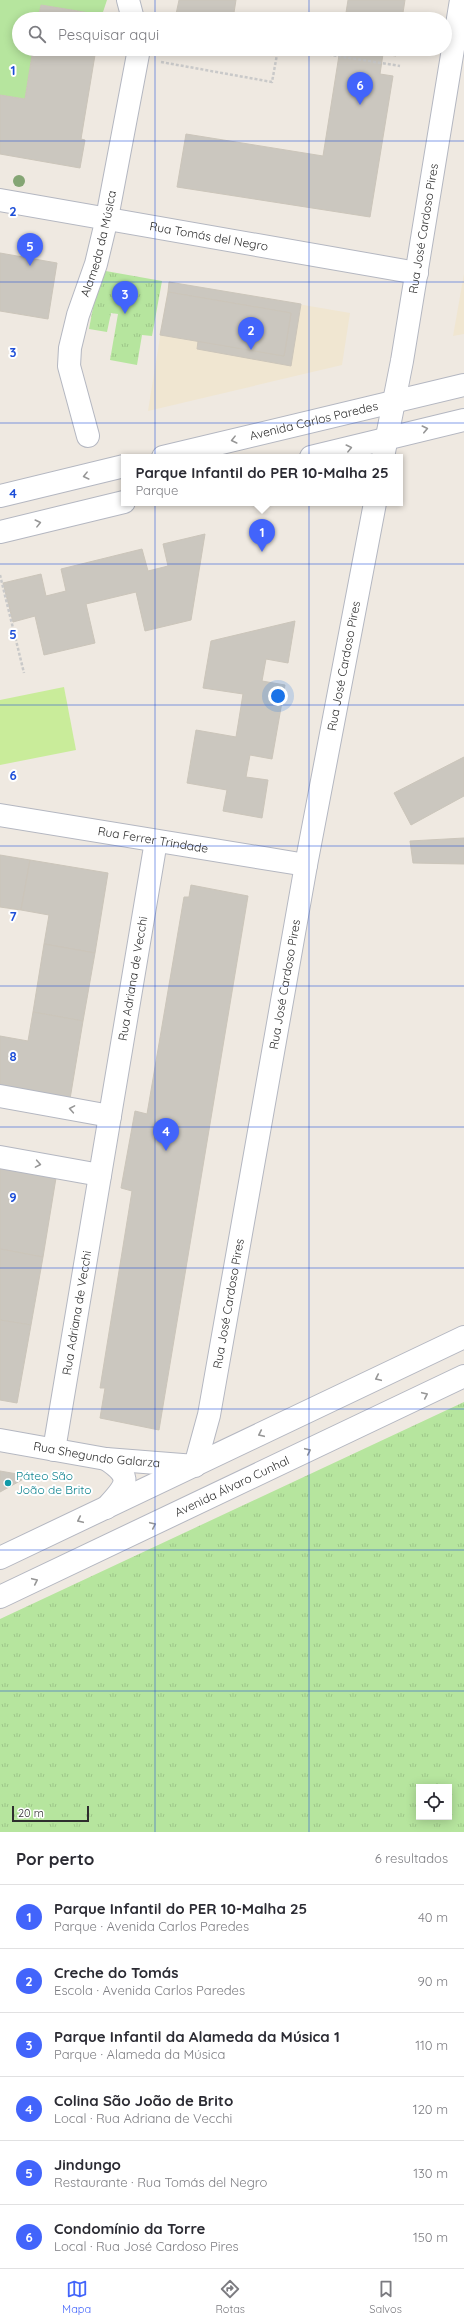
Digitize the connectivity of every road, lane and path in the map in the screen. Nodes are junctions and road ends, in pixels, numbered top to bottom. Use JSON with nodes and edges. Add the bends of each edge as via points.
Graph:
{"nodes":[{"id":1,"x":128,"y":0,"type":"edge"},
{"id":2,"x":461,"y":0,"type":"edge"},
{"id":3,"x":131,"y":12,"type":"edge"},
{"id":4,"x":139,"y":56,"type":"edge"},
{"id":5,"x":148,"y":56,"type":"edge"},
{"id":6,"x":277,"y":56,"type":"edge"},
{"id":7,"x":338,"y":56,"type":"edge"},
{"id":8,"x":452,"y":56,"type":"edge"},
{"id":9,"x":452,"y":56,"type":"edge"},
{"id":10,"x":400,"y":66,"type":"dead end"},
{"id":11,"x":0,"y":200,"type":"edge"},
{"id":12,"x":107,"y":218,"type":"junction"},
{"id":13,"x":417,"y":273,"type":"junction"},
{"id":14,"x":464,"y":385,"type":"edge"},
{"id":15,"x":394,"y":401,"type":"junction"},
{"id":16,"x":464,"y":420,"type":"edge"},
{"id":17,"x":88,"y":436,"type":"dead end"},
{"id":18,"x":385,"y":448,"type":"edge"},
{"id":19,"x":175,"y":454,"type":"edge"},
{"id":20,"x":336,"y":454,"type":"edge"},
{"id":21,"x":121,"y":467,"type":"edge"},
{"id":22,"x":0,"y":496,"type":"edge"},
{"id":23,"x":121,"y":503,"type":"edge"},
{"id":24,"x":374,"y":506,"type":"edge"},
{"id":25,"x":0,"y":532,"type":"edge"},
{"id":26,"x":0,"y":575,"type":"edge"},
{"id":27,"x":24,"y":673,"type":"dead end"},
{"id":28,"x":0,"y":815,"type":"edge"},
{"id":29,"x":156,"y":841,"type":"junction"},
{"id":30,"x":306,"y":865,"type":"junction"},
{"id":31,"x":0,"y":1096,"type":"edge"},
{"id":32,"x":110,"y":1116,"type":"junction"},
{"id":33,"x":0,"y":1157,"type":"edge"},
{"id":34,"x":100,"y":1175,"type":"junction"},
{"id":35,"x":464,"y":1338,"type":"edge"},
{"id":36,"x":464,"y":1376,"type":"edge"},
{"id":37,"x":0,"y":1440,"type":"edge"},
{"id":38,"x":54,"y":1450,"type":"junction"},
{"id":39,"x":106,"y":1459,"type":"junction"},
{"id":40,"x":195,"y":1466,"type":"junction"},
{"id":41,"x":106,"y":1508,"type":"junction"},
{"id":42,"x":0,"y":1558,"type":"edge"},
{"id":43,"x":0,"y":1597,"type":"edge"}],
"edges":[{"from":1,"to":3,"type":"street"},
{"from":2,"to":9,"type":"street","name":"Rua José Cardoso Pires"},
{"from":4,"to":12,"type":"street","name":"Alameda da Música"},
{"from":5,"to":6,"type":"path","via":[[272,82]]},
{"from":7,"to":10,"type":"path"},
{"from":8,"to":13,"type":"street","name":"Rua José Cardoso Pires"},
{"from":11,"to":12,"type":"street","name":"Rua Tomás del Negro"},
{"from":12,"to":13,"type":"street","name":"Rua Tomás del Negro"},
{"from":12,"to":17,"type":"street","name":"Alameda da Música","via":[[96,264],[78,316],[70,354],[69,366],[73,385]]},
{"from":13,"to":15,"type":"street","name":"Rua José Cardoso Pires"},
{"from":14,"to":15,"type":"street","name":"Avenida Carlos Paredes"},
{"from":15,"to":18,"type":"street","name":"Rua José Cardoso Pires"},
{"from":15,"to":19,"type":"street","name":"Avenida Carlos Paredes","one_way":true},
{"from":18,"to":16,"type":"street","one_way":true},
{"from":20,"to":18,"type":"street","one_way":true},
{"from":21,"to":22,"type":"street","one_way":true},
{"from":25,"to":23,"type":"street","one_way":true},
{"from":24,"to":30,"type":"street","name":"Rua José Cardoso Pires"},
{"from":26,"to":27,"type":"path"},
{"from":28,"to":29,"type":"street","name":"Rua Ferrer Trindade"},
{"from":29,"to":30,"type":"street","name":"Rua Ferrer Trindade"},
{"from":29,"to":32,"type":"street","name":"Rua Adriana de Vecchi"},
{"from":30,"to":40,"type":"street","name":"Rua José Cardoso Pires","via":[[209,1415]]},
{"from":32,"to":31,"type":"street","one_way":true},
{"from":32,"to":34,"type":"street","name":"Rua Adriana de Vecchi"},
{"from":33,"to":34,"type":"street","one_way":true},
{"from":34,"to":38,"type":"street","name":"Rua Adriana de Vecchi"},
{"from":35,"to":40,"type":"street","one_way":true},
{"from":43,"to":36,"type":"street","name":"Avenida Álvaro Cunhal","one_way":true},
{"from":37,"to":38,"type":"street","name":"Rua Shegundo Galarza"},
{"from":38,"to":39,"type":"street","name":"Rua Shegundo Galarza"},
{"from":39,"to":40,"type":"street","name":"Rua Shegundo Galarza"},
{"from":39,"to":41,"type":"street","via":[[122,1469],[124,1478],[123,1490]]},
{"from":40,"to":41,"type":"street"},
{"from":41,"to":42,"type":"street","one_way":true}]}
